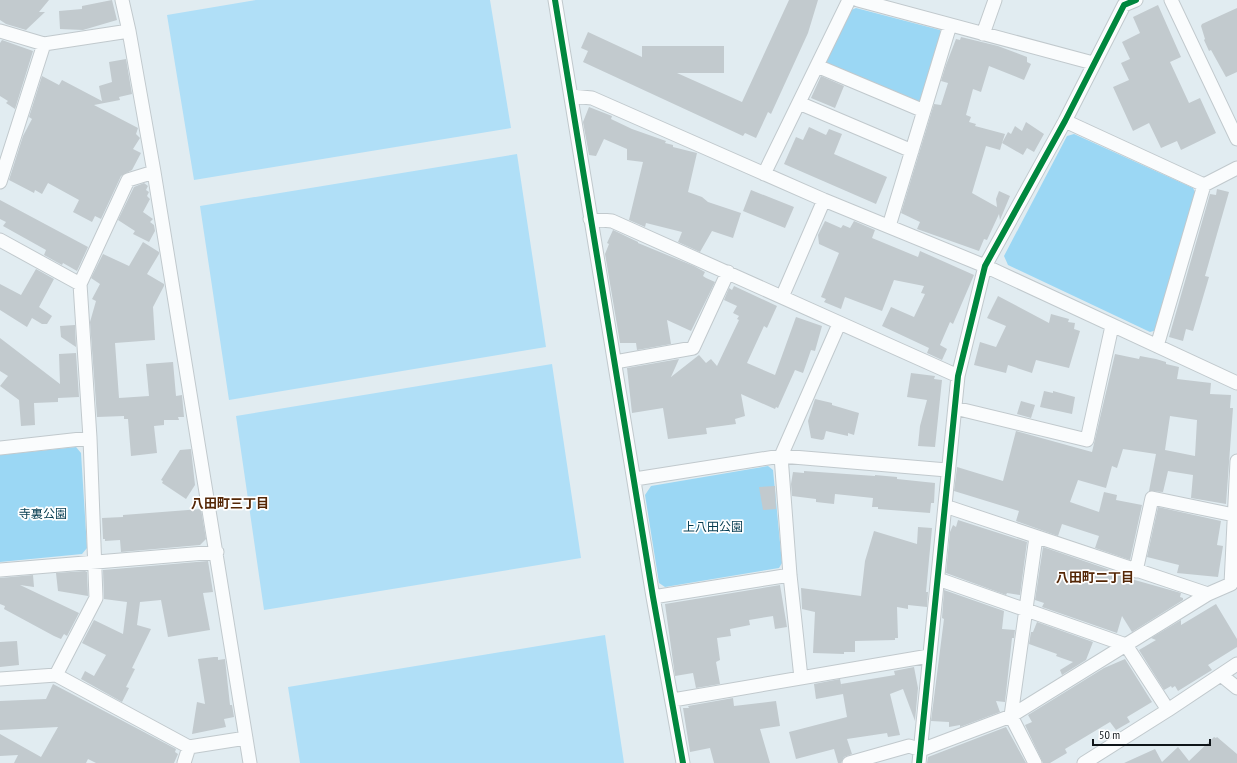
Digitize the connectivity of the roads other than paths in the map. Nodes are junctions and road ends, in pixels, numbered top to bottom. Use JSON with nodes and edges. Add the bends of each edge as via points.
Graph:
{"nodes":[{"id":1,"x":122,"y":0,"type":"edge"},
{"id":2,"x":555,"y":0,"type":"edge"},
{"id":3,"x":849,"y":0,"type":"edge"},
{"id":4,"x":858,"y":0,"type":"edge"},
{"id":5,"x":995,"y":0,"type":"edge"},
{"id":6,"x":1136,"y":0,"type":"edge"},
{"id":7,"x":1171,"y":0,"type":"edge"},
{"id":8,"x":1118,"y":3,"type":"edge"},
{"id":9,"x":950,"y":25,"type":"junction"},
{"id":10,"x":0,"y":31,"type":"edge"},
{"id":11,"x":129,"y":31,"type":"junction"},
{"id":12,"x":983,"y":34,"type":"junction"},
{"id":13,"x":44,"y":44,"type":"junction"},
{"id":14,"x":1093,"y":63,"type":"junction"},
{"id":15,"x":816,"y":66,"type":"junction"},
{"id":16,"x":570,"y":96,"type":"junction"},
{"id":17,"x":799,"y":103,"type":"junction"},
{"id":18,"x":924,"y":112,"type":"junction"},
{"id":19,"x":1065,"y":120,"type":"junction"},
{"id":20,"x":1237,"y":139,"type":"edge"},
{"id":21,"x":912,"y":151,"type":"junction"},
{"id":22,"x":1237,"y":168,"type":"edge"},
{"id":23,"x":154,"y":172,"type":"junction"},
{"id":24,"x":764,"y":174,"type":"junction"},
{"id":25,"x":0,"y":182,"type":"edge"},
{"id":26,"x":1204,"y":185,"type":"junction"},
{"id":27,"x":824,"y":200,"type":"junction"},
{"id":28,"x":590,"y":219,"type":"junction"},
{"id":29,"x":889,"y":226,"type":"junction"},
{"id":30,"x":0,"y":240,"type":"edge"},
{"id":31,"x":985,"y":266,"type":"junction"},
{"id":32,"x":728,"y":272,"type":"junction"},
{"id":33,"x":80,"y":284,"type":"junction"},
{"id":34,"x":782,"y":297,"type":"junction"},
{"id":35,"x":839,"y":324,"type":"junction"},
{"id":36,"x":1112,"y":326,"type":"junction"},
{"id":37,"x":1157,"y":346,"type":"junction"},
{"id":38,"x":615,"y":362,"type":"junction"},
{"id":39,"x":958,"y":376,"type":"junction"},
{"id":40,"x":1237,"y":383,"type":"edge"},
{"id":41,"x":955,"y":408,"type":"junction"},
{"id":42,"x":90,"y":438,"type":"junction"},
{"id":43,"x":0,"y":448,"type":"edge"},
{"id":44,"x":781,"y":456,"type":"junction"},
{"id":45,"x":1237,"y":461,"type":"edge"},
{"id":46,"x":947,"y":470,"type":"junction"},
{"id":47,"x":635,"y":479,"type":"junction"},
{"id":48,"x":945,"y":506,"type":"junction"},
{"id":49,"x":1234,"y":515,"type":"junction"},
{"id":50,"x":1036,"y":537,"type":"junction"},
{"id":51,"x":217,"y":552,"type":"junction"},
{"id":52,"x":95,"y":562,"type":"junction"},
{"id":53,"x":0,"y":570,"type":"edge"},
{"id":54,"x":1136,"y":571,"type":"junction"},
{"id":55,"x":790,"y":575,"type":"junction"},
{"id":56,"x":938,"y":579,"type":"junction"},
{"id":57,"x":1234,"y":584,"type":"edge"},
{"id":58,"x":1208,"y":594,"type":"junction"},
{"id":59,"x":653,"y":597,"type":"junction"},
{"id":60,"x":1026,"y":611,"type":"junction"},
{"id":61,"x":1126,"y":644,"type":"junction"},
{"id":62,"x":929,"y":656,"type":"junction"},
{"id":63,"x":1237,"y":664,"type":"edge"},
{"id":64,"x":56,"y":675,"type":"junction"},
{"id":65,"x":1221,"y":675,"type":"junction"},
{"id":66,"x":801,"y":678,"type":"junction"},
{"id":67,"x":0,"y":679,"type":"edge"},
{"id":68,"x":1237,"y":688,"type":"edge"},
{"id":69,"x":673,"y":700,"type":"junction"},
{"id":70,"x":1168,"y":710,"type":"junction"},
{"id":71,"x":1011,"y":716,"type":"junction"},
{"id":72,"x":246,"y":738,"type":"junction"},
{"id":73,"x":189,"y":747,"type":"junction"},
{"id":74,"x":920,"y":750,"type":"junction"},
{"id":75,"x":184,"y":763,"type":"edge"},
{"id":76,"x":250,"y":763,"type":"edge"},
{"id":77,"x":683,"y":763,"type":"edge"},
{"id":78,"x":849,"y":763,"type":"edge"},
{"id":79,"x":919,"y":763,"type":"edge"},
{"id":80,"x":1035,"y":763,"type":"edge"},
{"id":81,"x":1084,"y":763,"type":"edge"}],
"edges":[{"from":1,"to":11,"type":"street"},
{"from":2,"to":16,"type":"street"},
{"from":3,"to":15,"type":"street"},
{"from":4,"to":9,"type":"street"},
{"from":5,"to":12,"type":"street"},
{"from":6,"to":8,"type":"street"},
{"from":7,"to":20,"type":"street"},
{"from":8,"to":14,"type":"street"},
{"from":9,"to":12,"type":"street"},
{"from":9,"to":18,"type":"street"},
{"from":10,"to":13,"type":"street"},
{"from":11,"to":13,"type":"street"},
{"from":11,"to":23,"type":"street"},
{"from":12,"to":14,"type":"street"},
{"from":13,"to":25,"type":"street"},
{"from":14,"to":19,"type":"street"},
{"from":15,"to":17,"type":"street"},
{"from":15,"to":18,"type":"street"},
{"from":16,"to":24,"type":"street","via":[[592,98]]},
{"from":16,"to":28,"type":"street"},
{"from":17,"to":21,"type":"street"},
{"from":17,"to":24,"type":"street"},
{"from":18,"to":21,"type":"street"},
{"from":19,"to":26,"type":"street"},
{"from":19,"to":31,"type":"street"},
{"from":21,"to":29,"type":"street"},
{"from":22,"to":26,"type":"street"},
{"from":23,"to":33,"type":"street","via":[[128,180]]},
{"from":23,"to":51,"type":"street"},
{"from":24,"to":27,"type":"street"},
{"from":26,"to":37,"type":"street"},
{"from":27,"to":29,"type":"street"},
{"from":27,"to":34,"type":"street"},
{"from":28,"to":32,"type":"street","via":[[612,221]]},
{"from":28,"to":38,"type":"street"},
{"from":29,"to":31,"type":"street"},
{"from":30,"to":33,"type":"street"},
{"from":31,"to":36,"type":"street"},
{"from":31,"to":39,"type":"street"},
{"from":32,"to":34,"type":"street"},
{"from":32,"to":38,"type":"street","via":[[693,348]]},
{"from":33,"to":42,"type":"street"},
{"from":34,"to":35,"type":"street"},
{"from":35,"to":39,"type":"street"},
{"from":35,"to":44,"type":"street"},
{"from":36,"to":37,"type":"street"},
{"from":36,"to":41,"type":"street","via":[[1087,440]]},
{"from":37,"to":40,"type":"street"},
{"from":38,"to":47,"type":"street"},
{"from":39,"to":41,"type":"street"},
{"from":41,"to":46,"type":"street"},
{"from":42,"to":43,"type":"street"},
{"from":42,"to":52,"type":"street"},
{"from":44,"to":46,"type":"street"},
{"from":44,"to":47,"type":"street"},
{"from":44,"to":55,"type":"street"},
{"from":45,"to":49,"type":"street"},
{"from":46,"to":48,"type":"street"},
{"from":47,"to":59,"type":"street"},
{"from":48,"to":50,"type":"street"},
{"from":48,"to":56,"type":"street"},
{"from":49,"to":54,"type":"street","via":[[1152,498]]},
{"from":49,"to":57,"type":"street"},
{"from":50,"to":54,"type":"street"},
{"from":50,"to":60,"type":"street"},
{"from":51,"to":52,"type":"street"},
{"from":51,"to":72,"type":"street"},
{"from":52,"to":53,"type":"street"},
{"from":52,"to":64,"type":"street","via":[[96,598]]},
{"from":54,"to":58,"type":"street"},
{"from":55,"to":59,"type":"street"},
{"from":55,"to":66,"type":"street"},
{"from":56,"to":60,"type":"street"},
{"from":56,"to":62,"type":"street"},
{"from":57,"to":58,"type":"street"},
{"from":58,"to":61,"type":"street"},
{"from":59,"to":69,"type":"street"},
{"from":60,"to":61,"type":"street"},
{"from":60,"to":71,"type":"street"},
{"from":61,"to":70,"type":"street"},
{"from":61,"to":71,"type":"street"},
{"from":62,"to":66,"type":"street"},
{"from":62,"to":74,"type":"street"},
{"from":63,"to":65,"type":"street"},
{"from":64,"to":67,"type":"street"},
{"from":64,"to":73,"type":"street"},
{"from":65,"to":68,"type":"street"},
{"from":65,"to":70,"type":"street"},
{"from":66,"to":69,"type":"street"},
{"from":69,"to":77,"type":"street"},
{"from":70,"to":81,"type":"street"},
{"from":71,"to":74,"type":"street"},
{"from":71,"to":80,"type":"street"},
{"from":72,"to":73,"type":"street"},
{"from":72,"to":76,"type":"street"},
{"from":73,"to":75,"type":"street"},
{"from":74,"to":78,"type":"street","via":[[909,746]]},
{"from":74,"to":79,"type":"street"}]}
